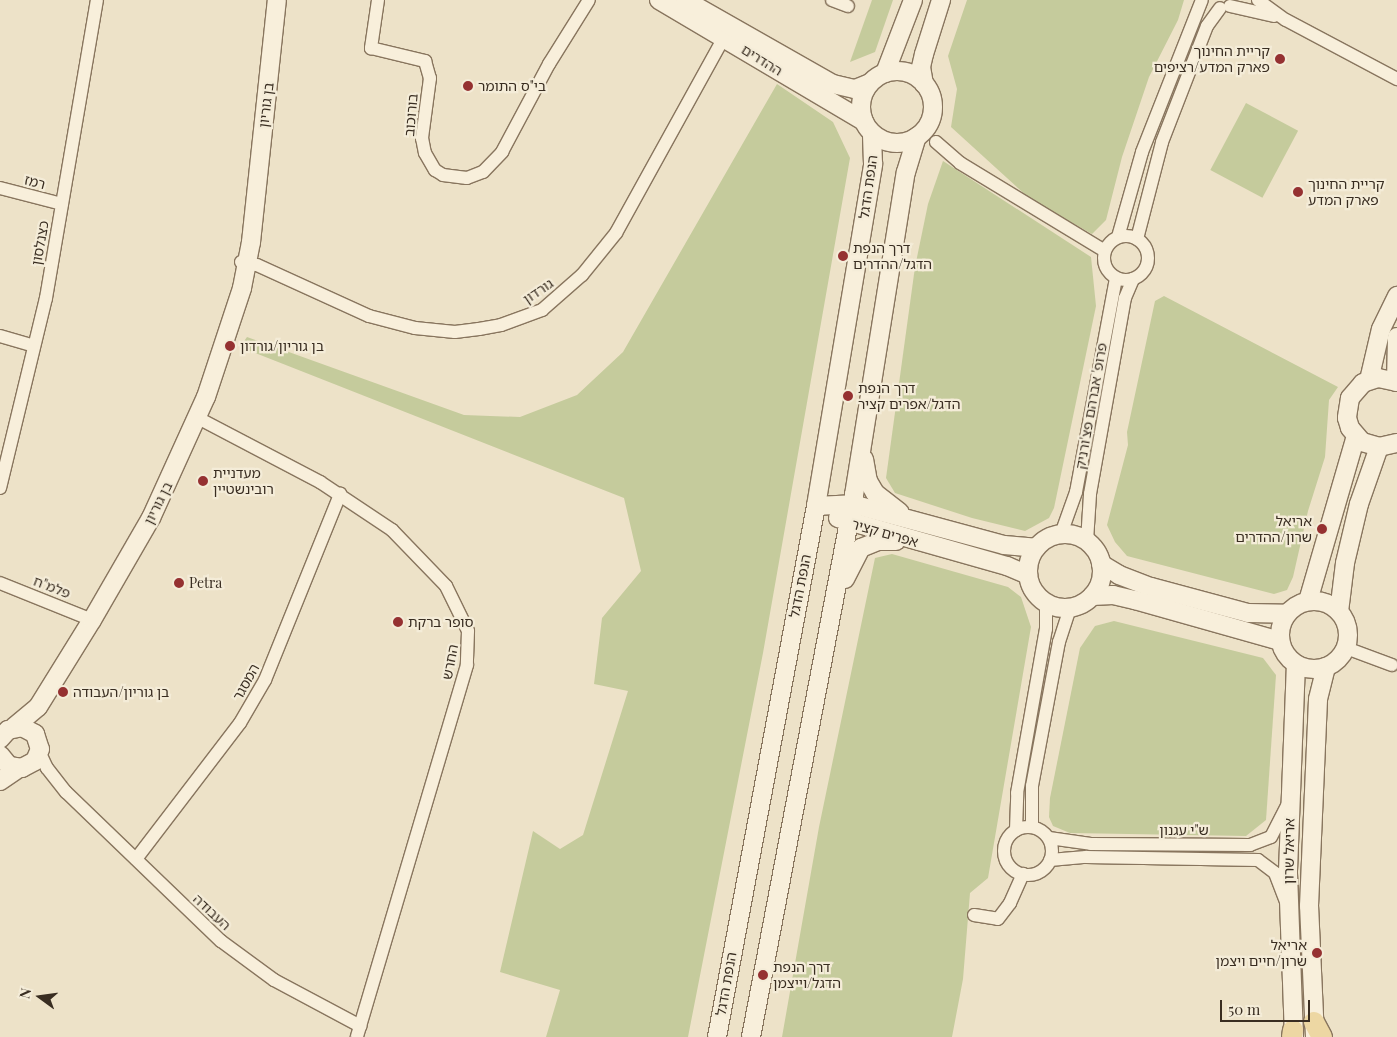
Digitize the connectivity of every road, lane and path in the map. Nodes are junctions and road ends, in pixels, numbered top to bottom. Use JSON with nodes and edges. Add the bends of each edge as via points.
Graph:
{"nodes":[{"id":1,"x":97,"y":0,"type":"edge"},
{"id":2,"x":277,"y":0,"type":"edge"},
{"id":3,"x":378,"y":0,"type":"edge"},
{"id":4,"x":588,"y":0,"type":"edge"},
{"id":5,"x":659,"y":0,"type":"edge"},
{"id":6,"x":685,"y":0,"type":"edge"},
{"id":7,"x":832,"y":0,"type":"edge"},
{"id":8,"x":913,"y":0,"type":"edge"},
{"id":9,"x":941,"y":0,"type":"edge"},
{"id":10,"x":1203,"y":0,"type":"edge"},
{"id":11,"x":1258,"y":0,"type":"edge"},
{"id":12,"x":1229,"y":5,"type":"edge"},
{"id":13,"x":848,"y":6,"type":"dead end"},
{"id":14,"x":1286,"y":20,"type":"junction"},
{"id":15,"x":724,"y":37,"type":"junction"},
{"id":16,"x":886,"y":73,"type":"junction"},
{"id":17,"x":1397,"y":79,"type":"edge"},
{"id":18,"x":870,"y":83,"type":"junction"},
{"id":19,"x":924,"y":84,"type":"junction"},
{"id":20,"x":868,"y":127,"type":"junction"},
{"id":21,"x":917,"y":137,"type":"junction"},
{"id":22,"x":936,"y":142,"type":"dead end"},
{"id":23,"x":0,"y":188,"type":"edge"},
{"id":24,"x":62,"y":204,"type":"junction"},
{"id":25,"x":1118,"y":237,"type":"junction"},
{"id":26,"x":1137,"y":239,"type":"junction"},
{"id":27,"x":1100,"y":248,"type":"dead end"},
{"id":28,"x":244,"y":262,"type":"junction"},
{"id":29,"x":1116,"y":279,"type":"junction"},
{"id":30,"x":1133,"y":280,"type":"junction"},
{"id":31,"x":1397,"y":296,"type":"edge"},
{"id":32,"x":0,"y":336,"type":"edge"},
{"id":33,"x":1397,"y":337,"type":"edge"},
{"id":34,"x":34,"y":346,"type":"junction"},
{"id":35,"x":1370,"y":380,"type":"junction"},
{"id":36,"x":1397,"y":382,"type":"edge"},
{"id":37,"x":198,"y":418,"type":"junction"},
{"id":38,"x":865,"y":432,"type":"junction"},
{"id":39,"x":1356,"y":436,"type":"junction"},
{"id":40,"x":1397,"y":443,"type":"edge"},
{"id":41,"x":1379,"y":447,"type":"junction"},
{"id":42,"x":2,"y":466,"type":"edge"},
{"id":43,"x":0,"y":488,"type":"edge"},
{"id":44,"x":340,"y":494,"type":"junction"},
{"id":45,"x":852,"y":504,"type":"junction"},
{"id":46,"x":816,"y":506,"type":"junction"},
{"id":47,"x":848,"y":523,"type":"junction"},
{"id":48,"x":925,"y":524,"type":"junction"},
{"id":49,"x":1061,"y":534,"type":"junction"},
{"id":50,"x":916,"y":541,"type":"junction"},
{"id":51,"x":1087,"y":541,"type":"junction"},
{"id":52,"x":1036,"y":548,"type":"junction"},
{"id":53,"x":1101,"y":564,"type":"junction"},
{"id":54,"x":1028,"y":575,"type":"junction"},
{"id":55,"x":0,"y":583,"type":"edge"},
{"id":56,"x":1092,"y":596,"type":"junction"},
{"id":57,"x":1308,"y":601,"type":"junction"},
{"id":58,"x":1046,"y":602,"type":"junction"},
{"id":59,"x":834,"y":605,"type":"junction"},
{"id":60,"x":1070,"y":608,"type":"junction"},
{"id":61,"x":1339,"y":612,"type":"junction"},
{"id":62,"x":1287,"y":614,"type":"junction"},
{"id":63,"x":92,"y":620,"type":"junction"},
{"id":64,"x":1280,"y":641,"type":"junction"},
{"id":65,"x":1346,"y":648,"type":"junction"},
{"id":66,"x":1296,"y":664,"type":"junction"},
{"id":67,"x":1392,"y":665,"type":"dead end"},
{"id":68,"x":1326,"y":667,"type":"junction"},
{"id":69,"x":54,"y":682,"type":"junction"},
{"id":70,"x":6,"y":730,"type":"edge"},
{"id":71,"x":39,"y":746,"type":"junction"},
{"id":72,"x":0,"y":755,"type":"edge"},
{"id":73,"x":22,"y":768,"type":"junction"},
{"id":74,"x":0,"y":781,"type":"edge"},
{"id":75,"x":66,"y":792,"type":"junction"},
{"id":76,"x":1291,"y":796,"type":"junction"},
{"id":77,"x":1032,"y":827,"type":"junction"},
{"id":78,"x":1016,"y":830,"type":"junction"},
{"id":79,"x":1049,"y":838,"type":"junction"},
{"id":80,"x":136,"y":859,"type":"junction"},
{"id":81,"x":1050,"y":860,"type":"junction"},
{"id":82,"x":1023,"y":874,"type":"junction"},
{"id":83,"x":1288,"y":906,"type":"junction"},
{"id":84,"x":974,"y":916,"type":"dead end"},
{"id":85,"x":358,"y":1032,"type":"edge"},
{"id":86,"x":1317,"y":1032,"type":"edge"},
{"id":87,"x":1293,"y":1035,"type":"edge"},
{"id":88,"x":717,"y":1037,"type":"edge"},
{"id":89,"x":751,"y":1037,"type":"edge"}],
"edges":[{"from":1,"to":24,"type":"street","name":"כצנלסון"},
{"from":2,"to":28,"type":"street","name":"בן גוריון","via":[[253,211]]},
{"from":3,"to":4,"type":"street","name":"בורוכוב","via":[[371,48],[425,61],[430,78],[422,138],[425,152],[435,170],[443,175],[467,178],[483,172],[502,152],[544,72]]},
{"from":5,"to":15,"type":"street","name":"ההדרים"},
{"from":6,"to":18,"type":"street","name":"ההדרים","via":[[833,84],[855,89]]},
{"from":7,"to":13,"type":"street"},
{"from":8,"to":16,"type":"street"},
{"from":9,"to":19,"type":"street","via":[[921,67]]},
{"from":10,"to":12,"type":"street"},
{"from":10,"to":25,"type":"street","via":[[1142,152]]},
{"from":11,"to":14,"type":"street"},
{"from":12,"to":14,"type":"street"},
{"from":12,"to":26,"type":"street","via":[[1207,26],[1162,142]]},
{"from":14,"to":17,"type":"street"},
{"from":15,"to":20,"type":"street","name":"ההדרים"},
{"from":15,"to":28,"type":"street","name":"גורדון","via":[[616,233],[582,274],[542,310],[501,325],[479,329],[455,332],[415,328],[369,316]]},
{"from":16,"to":18,"type":"street"},
{"from":16,"to":19,"type":"street","via":[[907,73]]},
{"from":18,"to":20,"type":"street","via":[[862,98]]},
{"from":19,"to":21,"type":"street","via":[[931,98],[932,113]]},
{"from":20,"to":21,"type":"street","via":[[894,143]]},
{"from":20,"to":46,"type":"street","name":"הנפת הדגל","via":[[873,164]]},
{"from":21,"to":38,"type":"street","via":[[906,172]]},
{"from":22,"to":27,"type":"street","via":[[960,162]]},
{"from":23,"to":24,"type":"street","name":"רמז"},
{"from":24,"to":34,"type":"street","name":"כצנלסון"},
{"from":25,"to":26,"type":"street"},
{"from":25,"to":29,"type":"street","via":[[1108,245],[1103,257],[1106,270]]},
{"from":26,"to":30,"type":"street","via":[[1146,249],[1148,263],[1141,275]]},
{"from":28,"to":37,"type":"street","name":"בן גוריון","via":[[233,311]]},
{"from":29,"to":30,"type":"street"},
{"from":29,"to":49,"type":"street","name":"פרופ' אברהם פצ'ורניק","via":[[1076,492]]},
{"from":30,"to":51,"type":"street","name":"פרופ' אברהם פצ'ורניק","via":[[1125,298],[1090,494]]},
{"from":31,"to":35,"type":"street","via":[[1381,330]]},
{"from":32,"to":34,"type":"street"},
{"from":33,"to":36,"type":"street"},
{"from":34,"to":42,"type":"street","name":"כצנלסון"},
{"from":35,"to":36,"type":"street","via":[[1378,378]]},
{"from":35,"to":39,"type":"street","via":[[1355,390],[1347,408],[1347,418]]},
{"from":37,"to":44,"type":"street","name":"החרש"},
{"from":37,"to":63,"type":"street","name":"בן גוריון","via":[[151,518]]},
{"from":38,"to":45,"type":"street"},
{"from":38,"to":48,"type":"street","via":[[865,468],[875,493],[895,509]]},
{"from":39,"to":41,"type":"street"},
{"from":39,"to":57,"type":"street"},
{"from":40,"to":41,"type":"street"},
{"from":41,"to":61,"type":"street","via":[[1359,504],[1345,563]]},
{"from":42,"to":43,"type":"street","name":"כצנלסון"},
{"from":44,"to":80,"type":"street","name":"המסגר","via":[[265,680],[240,723]]},
{"from":44,"to":85,"type":"street","name":"החרש","via":[[406,541],[450,590],[467,626],[467,666]]},
{"from":45,"to":46,"type":"street","name":"אפרים קציר"},
{"from":45,"to":47,"type":"street"},
{"from":45,"to":48,"type":"street","name":"אפרים קציר"},
{"from":46,"to":47,"type":"street","name":"אפרים קציר"},
{"from":46,"to":88,"type":"street","name":"הנפת הדגל"},
{"from":47,"to":50,"type":"street","name":"אפרים קציר"},
{"from":47,"to":59,"type":"street"},
{"from":48,"to":52,"type":"street","name":"אפרים קציר","via":[[1004,546]]},
{"from":49,"to":51,"type":"street"},
{"from":49,"to":52,"type":"street","via":[[1043,541]]},
{"from":50,"to":54,"type":"street","name":"אפרים קציר","via":[[1008,566]]},
{"from":50,"to":59,"type":"street","via":[[878,541],[861,548]]},
{"from":51,"to":53,"type":"street"},
{"from":52,"to":54,"type":"street"},
{"from":53,"to":56,"type":"street","via":[[1100,581]]},
{"from":53,"to":62,"type":"street","via":[[1151,587],[1248,613]]},
{"from":54,"to":58,"type":"street","via":[[1034,591]]},
{"from":55,"to":63,"type":"street","name":"פלמ\"ח"},
{"from":56,"to":60,"type":"street"},
{"from":56,"to":64,"type":"street","via":[[1113,595],[1135,600]]},
{"from":57,"to":61,"type":"street","via":[[1325,602]]},
{"from":57,"to":62,"type":"street"},
{"from":58,"to":60,"type":"street"},
{"from":58,"to":78,"type":"street","via":[[1046,629],[1017,792]]},
{"from":59,"to":89,"type":"street"},
{"from":60,"to":77,"type":"street","via":[[1059,642],[1032,786]]},
{"from":61,"to":65,"type":"street","via":[[1348,629]]},
{"from":62,"to":64,"type":"street","via":[[1282,622]]},
{"from":63,"to":69,"type":"street","name":"בן גוריון"},
{"from":64,"to":66,"type":"street","via":[[1283,650]]},
{"from":65,"to":67,"type":"street"},
{"from":65,"to":68,"type":"street"},
{"from":66,"to":68,"type":"street","via":[[1316,669]]},
{"from":66,"to":76,"type":"street","name":"אריאל שרון"},
{"from":68,"to":86,"type":"street","name":"אריאל שרון","via":[[1318,699],[1309,906]]},
{"from":69,"to":70,"type":"street","name":"בן גוריון","via":[[38,707]]},
{"from":69,"to":71,"type":"street","name":"בן גוריון"},
{"from":70,"to":71,"type":"street","via":[[28,729]]},
{"from":71,"to":73,"type":"street","via":[[34,761]]},
{"from":71,"to":75,"type":"street","name":"העבודה","via":[[47,768]]},
{"from":72,"to":73,"type":"street","via":[[9,766]]},
{"from":73,"to":74,"type":"street"},
{"from":73,"to":75,"type":"street","name":"העבודה","via":[[43,775]]},
{"from":75,"to":80,"type":"street","name":"העבודה"},
{"from":76,"to":79,"type":"street","name":"ש\"י עגנון","via":[[1276,830],[1259,844],[1091,844]]},
{"from":76,"to":83,"type":"street","name":"אריאל שרון"},
{"from":77,"to":78,"type":"street"},
{"from":77,"to":79,"type":"street"},
{"from":78,"to":82,"type":"street","via":[[1006,841],[1005,856],[1012,869]]},
{"from":79,"to":81,"type":"street"},
{"from":80,"to":85,"type":"street","name":"העבודה","via":[[236,954]]},
{"from":81,"to":82,"type":"street","via":[[1041,871]]},
{"from":81,"to":83,"type":"street","name":"ש\"י עגנון","via":[[1086,857],[1258,860],[1275,873]]},
{"from":82,"to":84,"type":"street","via":[[1010,903],[998,919]]},
{"from":83,"to":87,"type":"street","name":"אריאל שרון"}]}
